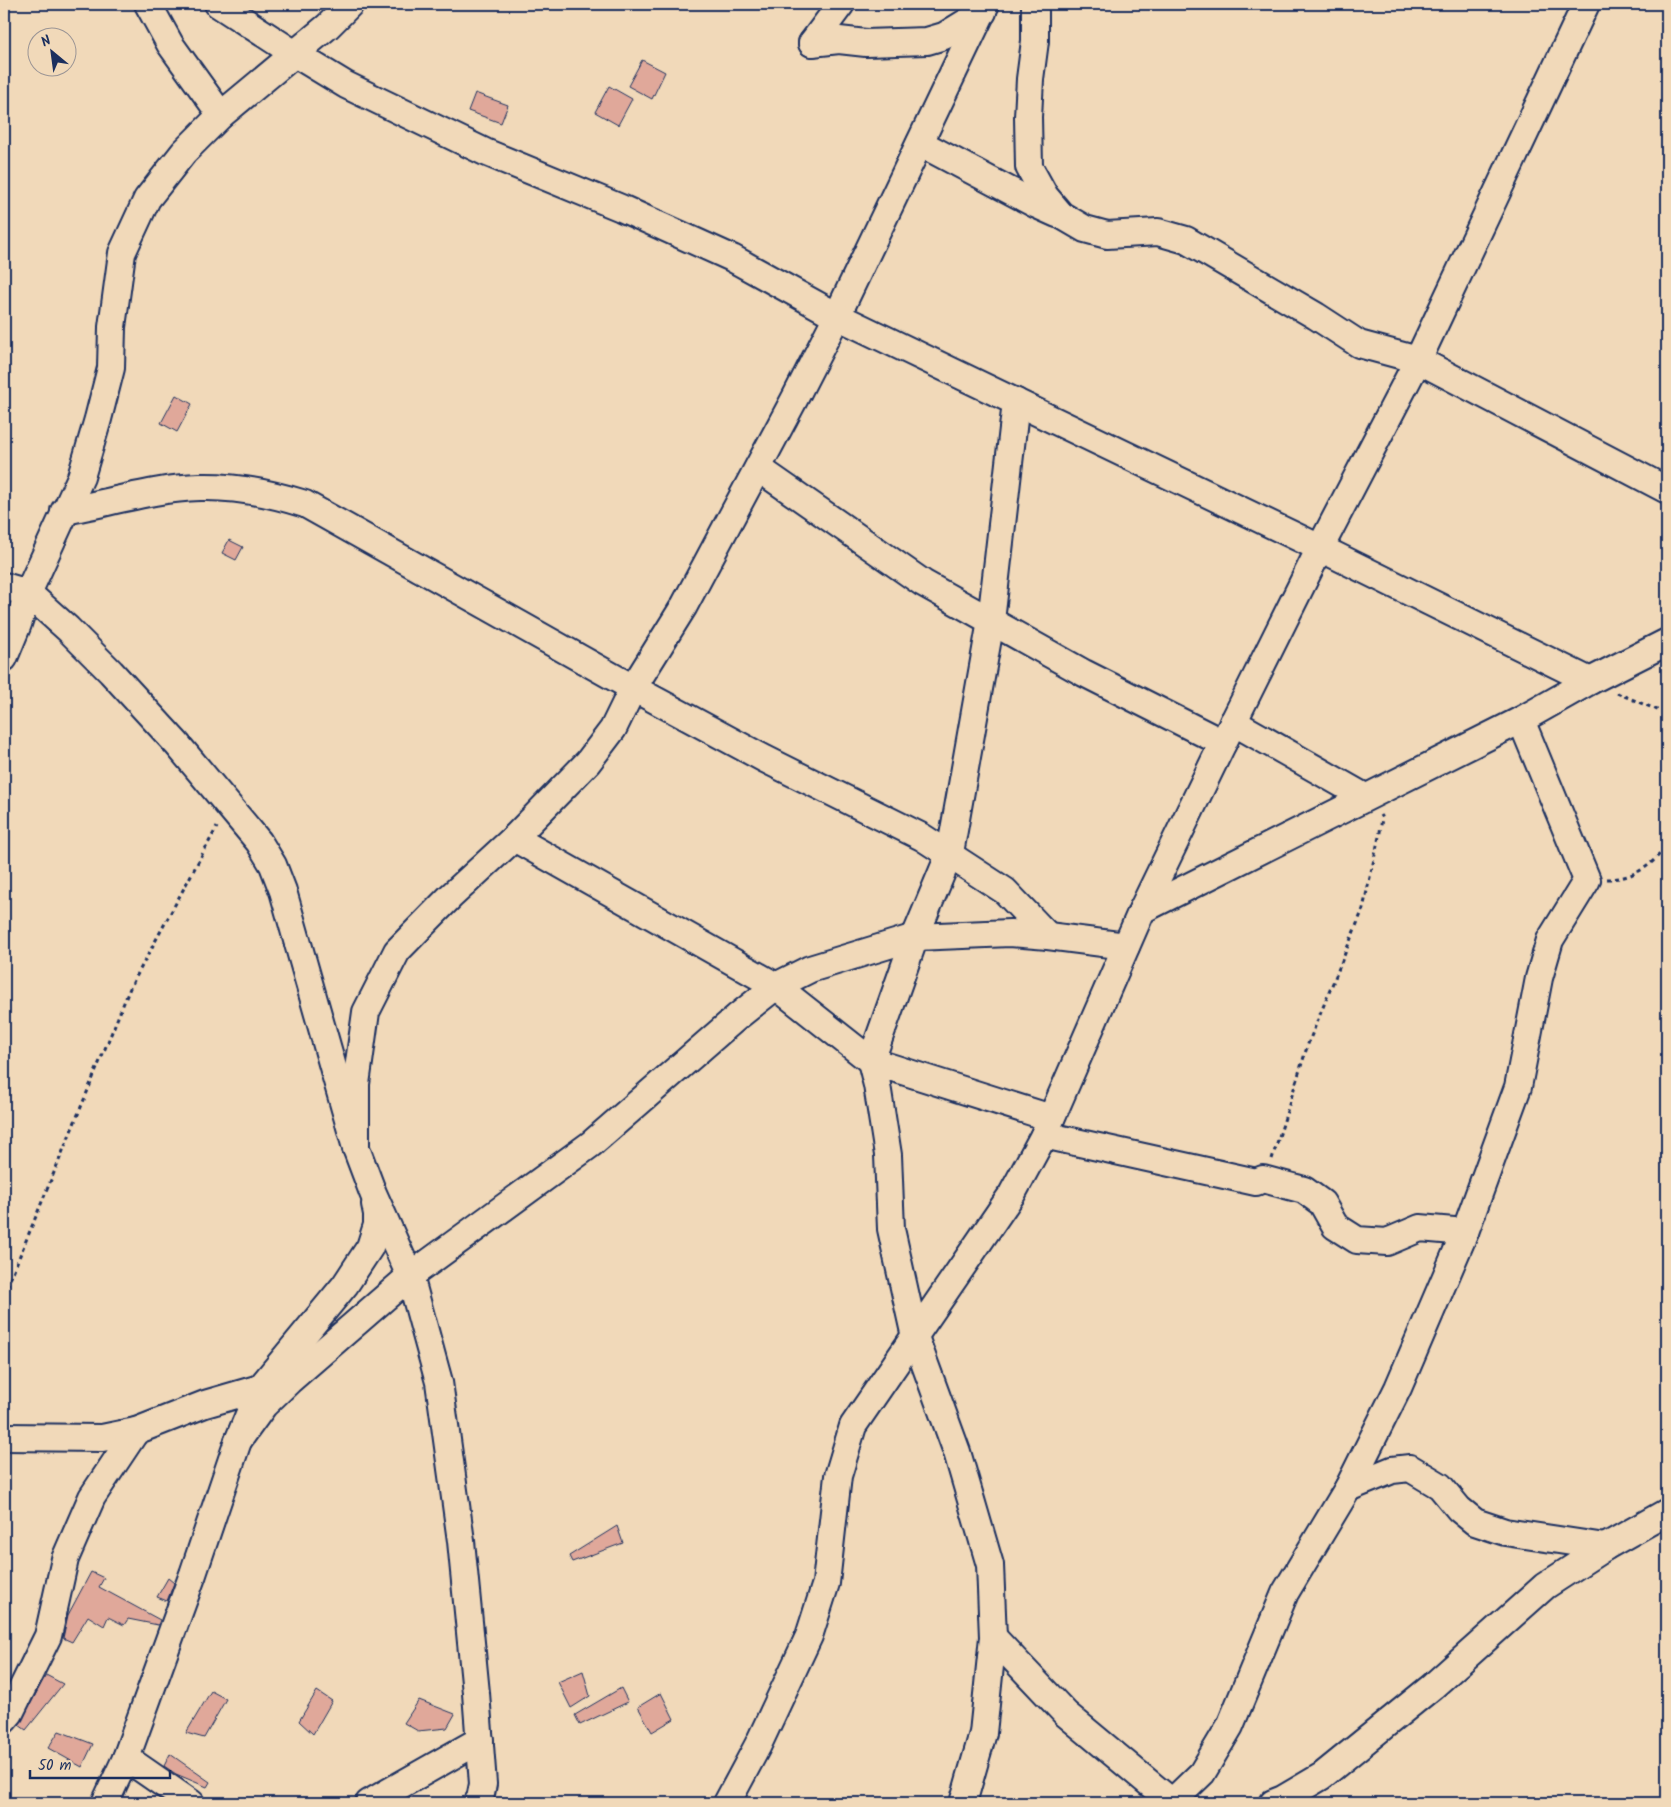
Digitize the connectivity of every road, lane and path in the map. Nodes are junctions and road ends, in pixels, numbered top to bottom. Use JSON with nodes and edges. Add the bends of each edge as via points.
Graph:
{"nodes":[{"id":1,"x":148,"y":4,"type":"edge"},
{"id":2,"x":218,"y":4,"type":"edge"},
{"id":3,"x":350,"y":4,"type":"edge"},
{"id":4,"x":841,"y":4,"type":"edge"},
{"id":5,"x":1035,"y":4,"type":"edge"},
{"id":6,"x":1586,"y":4,"type":"edge"},
{"id":7,"x":985,"y":8,"type":"edge"},
{"id":8,"x":295,"y":54,"type":"junction"},
{"id":9,"x":221,"y":116,"type":"junction"},
{"id":10,"x":920,"y":143,"type":"junction"},
{"id":11,"x":1061,"y":216,"type":"junction"},
{"id":12,"x":837,"y":316,"type":"junction"},
{"id":13,"x":1418,"y":360,"type":"junction"},
{"id":14,"x":1016,"y":402,"type":"junction"},
{"id":15,"x":758,"y":468,"type":"junction"},
{"id":16,"x":1667,"y":490,"type":"edge"},
{"id":17,"x":64,"y":511,"type":"junction"},
{"id":18,"x":1320,"y":548,"type":"junction"},
{"id":19,"x":16,"y":590,"type":"edge"},
{"id":20,"x":991,"y":621,"type":"junction"},
{"id":21,"x":1667,"y":642,"type":"edge"},
{"id":22,"x":4,"y":658,"type":"edge"},
{"id":23,"x":1590,"y":681,"type":"junction"},
{"id":24,"x":632,"y":688,"type":"junction"},
{"id":25,"x":1667,"y":714,"type":"edge"},
{"id":26,"x":1520,"y":720,"type":"junction"},
{"id":27,"x":1228,"y":732,"type":"junction"},
{"id":28,"x":1365,"y":797,"type":"junction"},
{"id":29,"x":229,"y":804,"type":"junction"},
{"id":30,"x":514,"y":838,"type":"junction"},
{"id":31,"x":1667,"y":844,"type":"edge"},
{"id":32,"x":950,"y":853,"type":"junction"},
{"id":33,"x":1587,"y":880,"type":"junction"},
{"id":34,"x":1142,"y":910,"type":"junction"},
{"id":35,"x":1048,"y":936,"type":"junction"},
{"id":36,"x":915,"y":937,"type":"junction"},
{"id":37,"x":1126,"y":946,"type":"junction"},
{"id":38,"x":776,"y":986,"type":"junction"},
{"id":39,"x":871,"y":1061,"type":"junction"},
{"id":40,"x":1048,"y":1127,"type":"junction"},
{"id":41,"x":356,"y":1148,"type":"junction"},
{"id":42,"x":1263,"y":1179,"type":"junction"},
{"id":43,"x":373,"y":1193,"type":"junction"},
{"id":44,"x":1465,"y":1232,"type":"junction"},
{"id":45,"x":410,"y":1276,"type":"junction"},
{"id":46,"x":4,"y":1294,"type":"edge"},
{"id":47,"x":915,"y":1337,"type":"junction"},
{"id":48,"x":260,"y":1388,"type":"junction"},
{"id":49,"x":136,"y":1430,"type":"junction"},
{"id":50,"x":4,"y":1438,"type":"edge"},
{"id":51,"x":238,"y":1441,"type":"junction"},
{"id":52,"x":1348,"y":1488,"type":"junction"},
{"id":53,"x":1667,"y":1512,"type":"edge"},
{"id":54,"x":1605,"y":1547,"type":"junction"},
{"id":55,"x":993,"y":1637,"type":"junction"},
{"id":56,"x":4,"y":1720,"type":"edge"},
{"id":57,"x":480,"y":1740,"type":"junction"},
{"id":58,"x":126,"y":1758,"type":"junction"},
{"id":59,"x":1280,"y":1802,"type":"edge"},
{"id":60,"x":105,"y":1803,"type":"edge"},
{"id":61,"x":191,"y":1803,"type":"edge"},
{"id":62,"x":369,"y":1803,"type":"edge"},
{"id":63,"x":477,"y":1803,"type":"edge"},
{"id":64,"x":727,"y":1803,"type":"edge"},
{"id":65,"x":963,"y":1803,"type":"edge"},
{"id":66,"x":1172,"y":1803,"type":"edge"}],
"edges":[{"from":1,"to":9,"type":"street","via":[[170,44]]},
{"from":2,"to":8,"type":"street"},
{"from":3,"to":8,"type":"street"},
{"from":4,"to":7,"type":"street","via":[[812,42],[927,41],[944,36]]},
{"from":5,"to":11,"type":"street","via":[[1028,117],[1029,167]]},
{"from":6,"to":13,"type":"street"},
{"from":7,"to":10,"type":"street"},
{"from":8,"to":9,"type":"street"},
{"from":8,"to":12,"type":"street","via":[[346,85],[486,152],[732,258]]},
{"from":9,"to":17,"type":"street","via":[[184,152],[147,199],[122,253],[112,327],[111,368],[81,477]]},
{"from":10,"to":11,"type":"street"},
{"from":10,"to":12,"type":"street"},
{"from":11,"to":13,"type":"street","via":[[1085,229],[1107,235],[1158,232],[1186,240],[1359,344]]},
{"from":12,"to":14,"type":"street"},
{"from":12,"to":15,"type":"street"},
{"from":13,"to":16,"type":"street"},
{"from":13,"to":18,"type":"street"},
{"from":14,"to":18,"type":"street"},
{"from":14,"to":20,"type":"street"},
{"from":15,"to":20,"type":"street","via":[[923,583]]},
{"from":15,"to":24,"type":"street","via":[[684,606]]},
{"from":17,"to":19,"type":"street"},
{"from":17,"to":24,"type":"street","via":[[155,492],[199,487],[271,494],[305,504]]},
{"from":18,"to":23,"type":"street"},
{"from":18,"to":27,"type":"street"},
{"from":19,"to":22,"type":"street","via":[[18,624]]},
{"from":19,"to":29,"type":"street","via":[[68,629],[111,672]]},
{"from":20,"to":27,"type":"street","via":[[1084,673]]},
{"from":20,"to":32,"type":"street"},
{"from":21,"to":23,"type":"street"},
{"from":23,"to":25,"type":"path"},
{"from":23,"to":26,"type":"street"},
{"from":24,"to":30,"type":"street","via":[[613,729],[588,762]]},
{"from":24,"to":32,"type":"street"},
{"from":26,"to":28,"type":"street"},
{"from":26,"to":33,"type":"street"},
{"from":27,"to":28,"type":"street"},
{"from":27,"to":34,"type":"street"},
{"from":28,"to":34,"type":"street"},
{"from":28,"to":42,"type":"path","via":[[1382,818],[1364,909],[1308,1044],[1268,1173]]},
{"from":29,"to":41,"type":"street","via":[[273,865]]},
{"from":29,"to":46,"type":"path","via":[[130,988]]},
{"from":30,"to":38,"type":"street"},
{"from":30,"to":41,"type":"street","via":[[397,952],[370,1003],[356,1084]]},
{"from":31,"to":33,"type":"path","via":[[1648,867],[1618,879]]},
{"from":32,"to":35,"type":"street","via":[[1005,892]]},
{"from":32,"to":36,"type":"street"},
{"from":33,"to":44,"type":"street","via":[[1550,940],[1539,978],[1518,1087]]},
{"from":34,"to":37,"type":"street"},
{"from":35,"to":36,"type":"street","via":[[1010,933]]},
{"from":35,"to":37,"type":"street"},
{"from":36,"to":38,"type":"street","via":[[810,969]]},
{"from":36,"to":39,"type":"street"},
{"from":37,"to":40,"type":"street"},
{"from":38,"to":39,"type":"street"},
{"from":38,"to":45,"type":"street","via":[[591,1144]]},
{"from":39,"to":40,"type":"street"},
{"from":39,"to":47,"type":"street","via":[[888,1155],[891,1229]]},
{"from":40,"to":42,"type":"street","via":[[1256,1182]]},
{"from":40,"to":47,"type":"street","via":[[1012,1194]]},
{"from":41,"to":43,"type":"street"},
{"from":42,"to":44,"type":"street","via":[[1304,1190],[1322,1203],[1335,1226],[1358,1240],[1387,1242],[1420,1228]]},
{"from":43,"to":45,"type":"street"},
{"from":43,"to":48,"type":"street","via":[[378,1214],[370,1247],[344,1285]]},
{"from":44,"to":52,"type":"street","via":[[1398,1388]]},
{"from":45,"to":51,"type":"street","via":[[289,1381],[264,1405]]},
{"from":45,"to":57,"type":"street","via":[[439,1382],[461,1540]]},
{"from":47,"to":55,"type":"street","via":[[957,1452],[990,1565]]},
{"from":47,"to":64,"type":"street","via":[[853,1426],[838,1476],[826,1583],[809,1636]]},
{"from":48,"to":49,"type":"street"},
{"from":48,"to":51,"type":"street"},
{"from":49,"to":50,"type":"street","via":[[102,1438]]},
{"from":49,"to":56,"type":"street","via":[[92,1497],[65,1558],[48,1636]]},
{"from":51,"to":58,"type":"street"},
{"from":52,"to":54,"type":"street","via":[[1392,1470],[1410,1468],[1440,1486],[1475,1522],[1505,1532]]},
{"from":52,"to":66,"type":"street","via":[[1285,1593],[1230,1726],[1202,1773]]},
{"from":53,"to":54,"type":"street"},
{"from":54,"to":59,"type":"street","via":[[1545,1586],[1433,1686],[1322,1776]]},
{"from":55,"to":65,"type":"street","via":[[983,1733]]},
{"from":55,"to":66,"type":"street","via":[[1066,1714]]},
{"from":57,"to":62,"type":"street"},
{"from":57,"to":63,"type":"street","via":[[483,1784]]},
{"from":58,"to":60,"type":"street"},
{"from":58,"to":61,"type":"street"}]}
